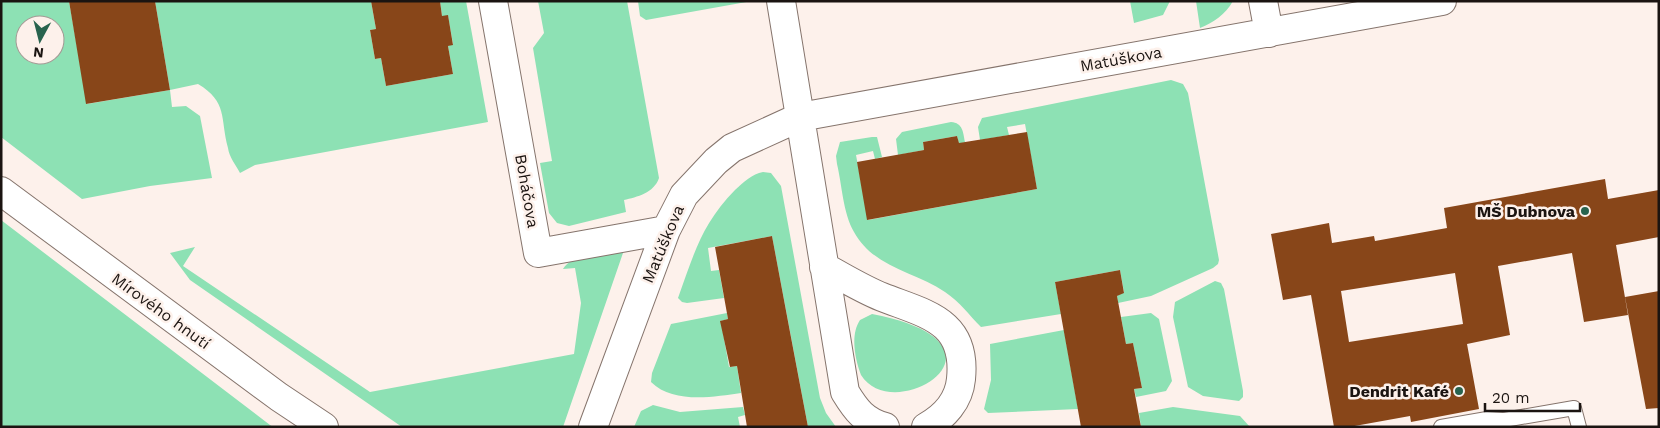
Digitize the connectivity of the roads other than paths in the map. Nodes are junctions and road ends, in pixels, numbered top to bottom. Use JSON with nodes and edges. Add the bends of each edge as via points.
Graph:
{"nodes":[{"id":1,"x":493,"y":1,"type":"edge"},
{"id":2,"x":781,"y":1,"type":"edge"},
{"id":3,"x":1263,"y":1,"type":"edge"},
{"id":4,"x":1442,"y":1,"type":"edge"},
{"id":5,"x":1269,"y":33,"type":"junction"},
{"id":6,"x":800,"y":117,"type":"junction"},
{"id":7,"x":1,"y":191,"type":"edge"},
{"id":8,"x":666,"y":230,"type":"junction"},
{"id":9,"x":824,"y":267,"type":"junction"},
{"id":10,"x":324,"y":427,"type":"edge"},
{"id":11,"x":593,"y":427,"type":"edge"},
{"id":12,"x":885,"y":427,"type":"edge"},
{"id":13,"x":926,"y":427,"type":"edge"},
{"id":14,"x":1442,"y":427,"type":"edge"},
{"id":15,"x":1579,"y":427,"type":"edge"}],
"edges":[{"from":1,"to":8,"type":"street","name":"Boháčova","via":[[538,253]]},
{"from":2,"to":6,"type":"street"},
{"from":3,"to":5,"type":"street"},
{"from":4,"to":5,"type":"street","name":"Matúškova"},
{"from":5,"to":6,"type":"street","name":"Matúškova"},
{"from":6,"to":8,"type":"street","name":"Matúškova","via":[[732,148],[716,161],[684,196]]},
{"from":6,"to":9,"type":"street"},
{"from":7,"to":10,"type":"street","name":"Mírového hnutí"},
{"from":8,"to":11,"type":"street","name":"Matúškova"},
{"from":9,"to":12,"type":"street","via":[[845,392],[869,422]]},
{"from":9,"to":13,"type":"street","via":[[882,297],[932,316],[955,339],[962,369],[960,383],[954,400],[940,418]]},
{"from":14,"to":15,"type":"lane","via":[[1574,408]]}]}
